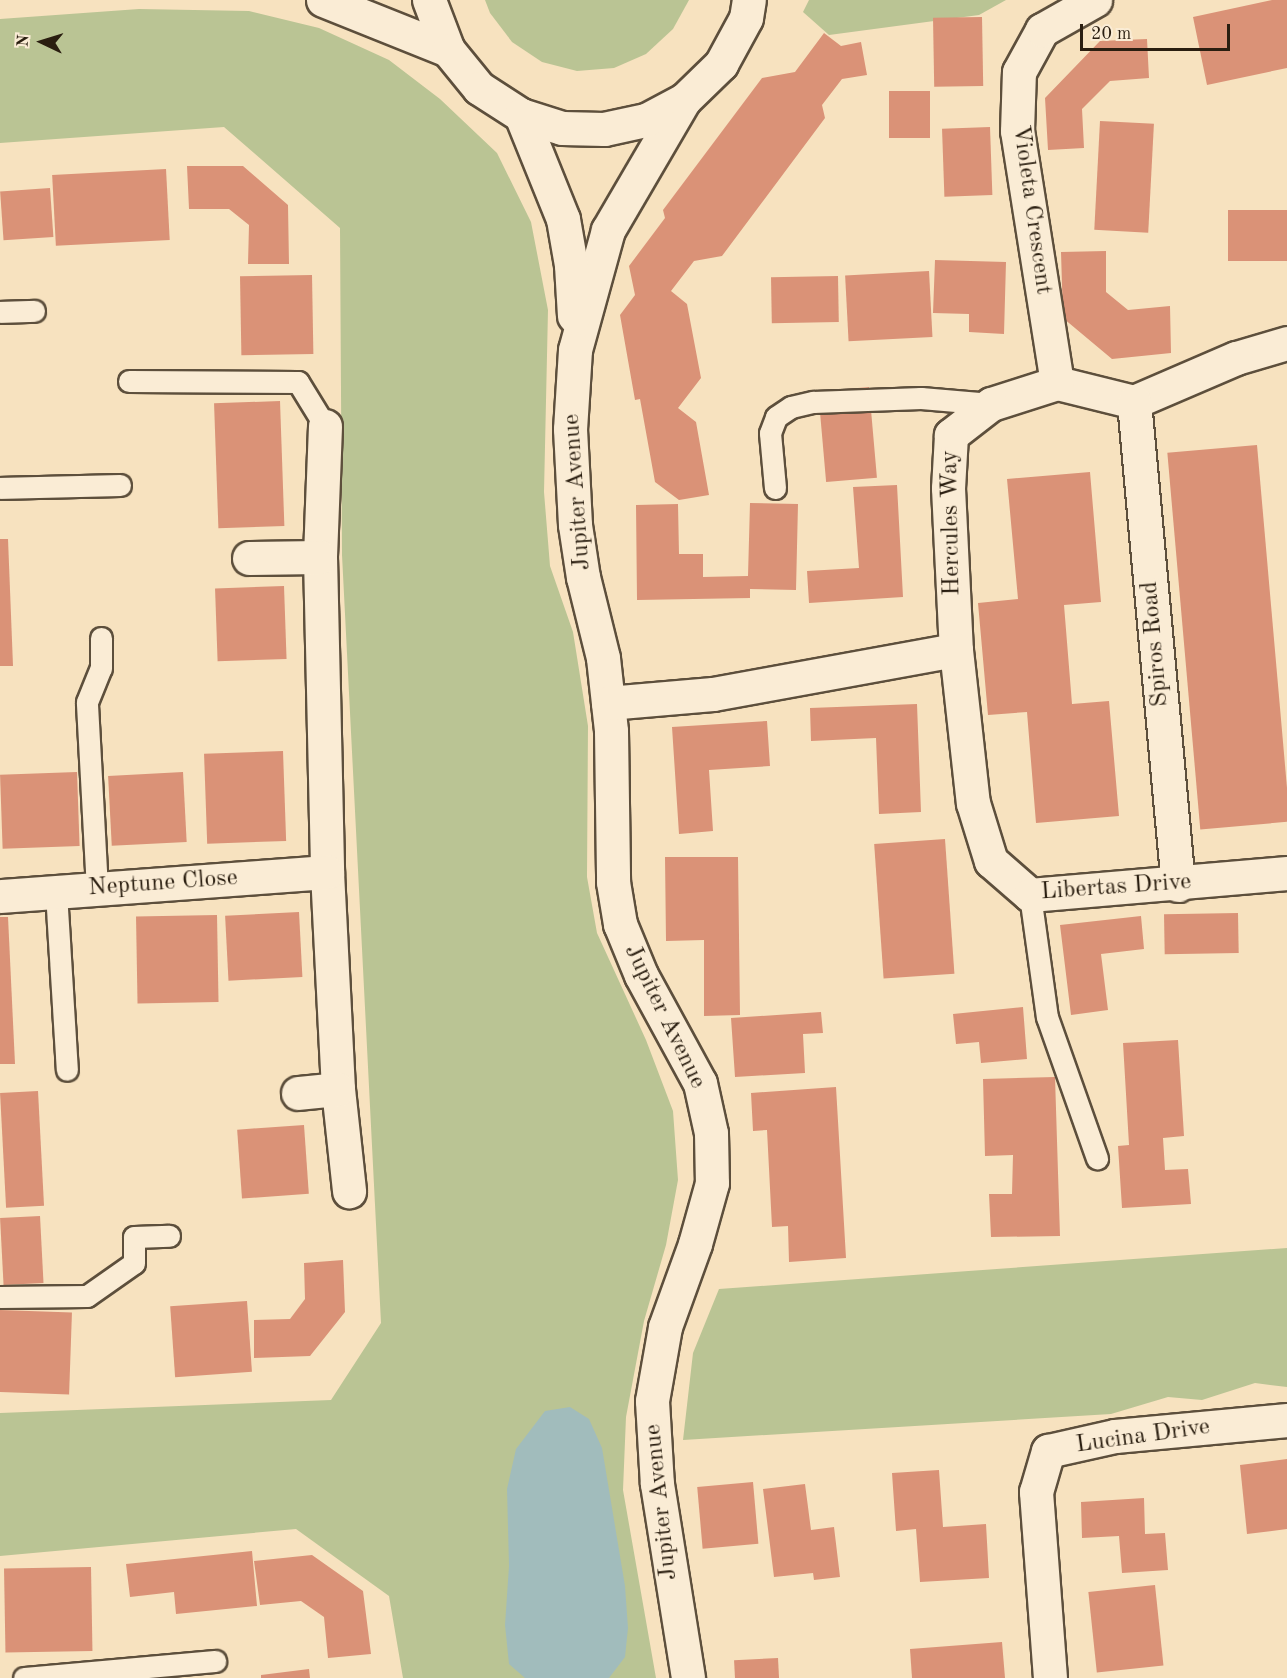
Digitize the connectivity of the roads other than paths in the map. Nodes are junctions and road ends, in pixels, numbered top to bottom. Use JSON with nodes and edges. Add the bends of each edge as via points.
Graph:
{"nodes":[{"id":1,"x":323,"y":0,"type":"edge"},
{"id":2,"x":429,"y":0,"type":"edge"},
{"id":3,"x":749,"y":0,"type":"edge"},
{"id":4,"x":1095,"y":0,"type":"edge"},
{"id":5,"x":448,"y":50,"type":"junction"},
{"id":6,"x":684,"y":100,"type":"junction"},
{"id":7,"x":521,"y":116,"type":"junction"},
{"id":8,"x":34,"y":311,"type":"dead end"},
{"id":9,"x":0,"y":312,"type":"edge"},
{"id":10,"x":1287,"y":344,"type":"edge"},
{"id":11,"x":575,"y":351,"type":"junction"},
{"id":12,"x":129,"y":381,"type":"dead end"},
{"id":13,"x":1057,"y":383,"type":"junction"},
{"id":14,"x":1134,"y":402,"type":"junction"},
{"id":15,"x":991,"y":404,"type":"junction"},
{"id":16,"x":325,"y":426,"type":"joint"},
{"id":17,"x":120,"y":485,"type":"dead end"},
{"id":18,"x":0,"y":488,"type":"edge"},
{"id":19,"x":775,"y":488,"type":"dead end"},
{"id":20,"x":320,"y":557,"type":"junction"},
{"id":21,"x":249,"y":558,"type":"dead end"},
{"id":22,"x":101,"y":638,"type":"dead end"},
{"id":23,"x":956,"y":650,"type":"junction"},
{"id":24,"x":608,"y":703,"type":"junction"},
{"id":25,"x":327,"y":872,"type":"junction"},
{"id":26,"x":1287,"y":873,"type":"edge"},
{"id":27,"x":1178,"y":885,"type":"junction"},
{"id":28,"x":97,"y":889,"type":"junction"},
{"id":29,"x":56,"y":892,"type":"junction"},
{"id":30,"x":1030,"y":895,"type":"junction"},
{"id":31,"x":0,"y":896,"type":"edge"},
{"id":32,"x":67,"y":1070,"type":"dead end"},
{"id":33,"x":338,"y":1089,"type":"junction"},
{"id":34,"x":298,"y":1093,"type":"dead end"},
{"id":35,"x":1097,"y":1158,"type":"dead end"},
{"id":36,"x":349,"y":1191,"type":"dead end"},
{"id":37,"x":169,"y":1236,"type":"dead end"},
{"id":38,"x":0,"y":1297,"type":"edge"},
{"id":39,"x":1287,"y":1420,"type":"edge"},
{"id":40,"x":215,"y":1661,"type":"dead end"},
{"id":41,"x":24,"y":1678,"type":"edge"},
{"id":42,"x":688,"y":1678,"type":"edge"},
{"id":43,"x":1050,"y":1678,"type":"edge"}],
"edges":[{"from":1,"to":5,"type":"street"},
{"from":2,"to":5,"type":"street"},
{"from":3,"to":6,"type":"street","via":[[746,18],[721,64]]},
{"from":4,"to":13,"type":"street","name":"Violeta Crescent","via":[[1042,30],[1019,72],[1017,131]]},
{"from":5,"to":7,"type":"street","via":[[479,88]]},
{"from":6,"to":7,"type":"street","via":[[646,120],[604,129],[562,128]]},
{"from":6,"to":11,"type":"street","name":"Jupiter Avenue","via":[[608,230]]},
{"from":7,"to":11,"type":"street","name":"Jupiter Avenue","via":[[563,219],[572,265]]},
{"from":8,"to":9,"type":"lane"},
{"from":10,"to":14,"type":"street","via":[[1236,358]]},
{"from":11,"to":24,"type":"street","name":"Jupiter Avenue","via":[[570,429],[575,525],[603,658]]},
{"from":12,"to":16,"type":"lane","via":[[298,382]]},
{"from":13,"to":14,"type":"street"},
{"from":13,"to":15,"type":"street","name":"Hercules Way"},
{"from":14,"to":27,"type":"street","name":"Spiros Road"},
{"from":15,"to":19,"type":"lane","via":[[921,398],[813,402],[791,407],[776,417],[770,434]]},
{"from":15,"to":23,"type":"street","name":"Hercules Way","via":[[951,435],[948,488]]},
{"from":16,"to":20,"type":"street"},
{"from":17,"to":18,"type":"lane"},
{"from":20,"to":21,"type":"street"},
{"from":20,"to":25,"type":"street"},
{"from":22,"to":28,"type":"lane","via":[[101,668],[87,702]]},
{"from":23,"to":24,"type":"street","via":[[713,694]]},
{"from":23,"to":30,"type":"street","name":"Libertas Drive","via":[[972,803],[991,861]]},
{"from":24,"to":42,"type":"street","name":"Jupiter Avenue","via":[[614,769],[613,882],[620,924],[641,975],[700,1083],[711,1133],[712,1183],[665,1327],[652,1401],[657,1484]]},
{"from":25,"to":28,"type":"street","name":"Neptune Close"},
{"from":25,"to":33,"type":"street"},
{"from":26,"to":27,"type":"street","name":"Libertas Drive"},
{"from":27,"to":30,"type":"street","name":"Libertas Drive"},
{"from":28,"to":29,"type":"street","name":"Neptune Close"},
{"from":29,"to":31,"type":"street","name":"Neptune Close"},
{"from":29,"to":32,"type":"lane"},
{"from":30,"to":35,"type":"lane","via":[[1047,1017]]},
{"from":33,"to":34,"type":"street"},
{"from":33,"to":36,"type":"street"},
{"from":37,"to":38,"type":"lane","via":[[134,1237],[134,1263],[87,1296]]},
{"from":39,"to":43,"type":"street","name":"Lucina Drive","via":[[1115,1436],[1048,1451],[1036,1492]]},
{"from":40,"to":41,"type":"lane"}]}
